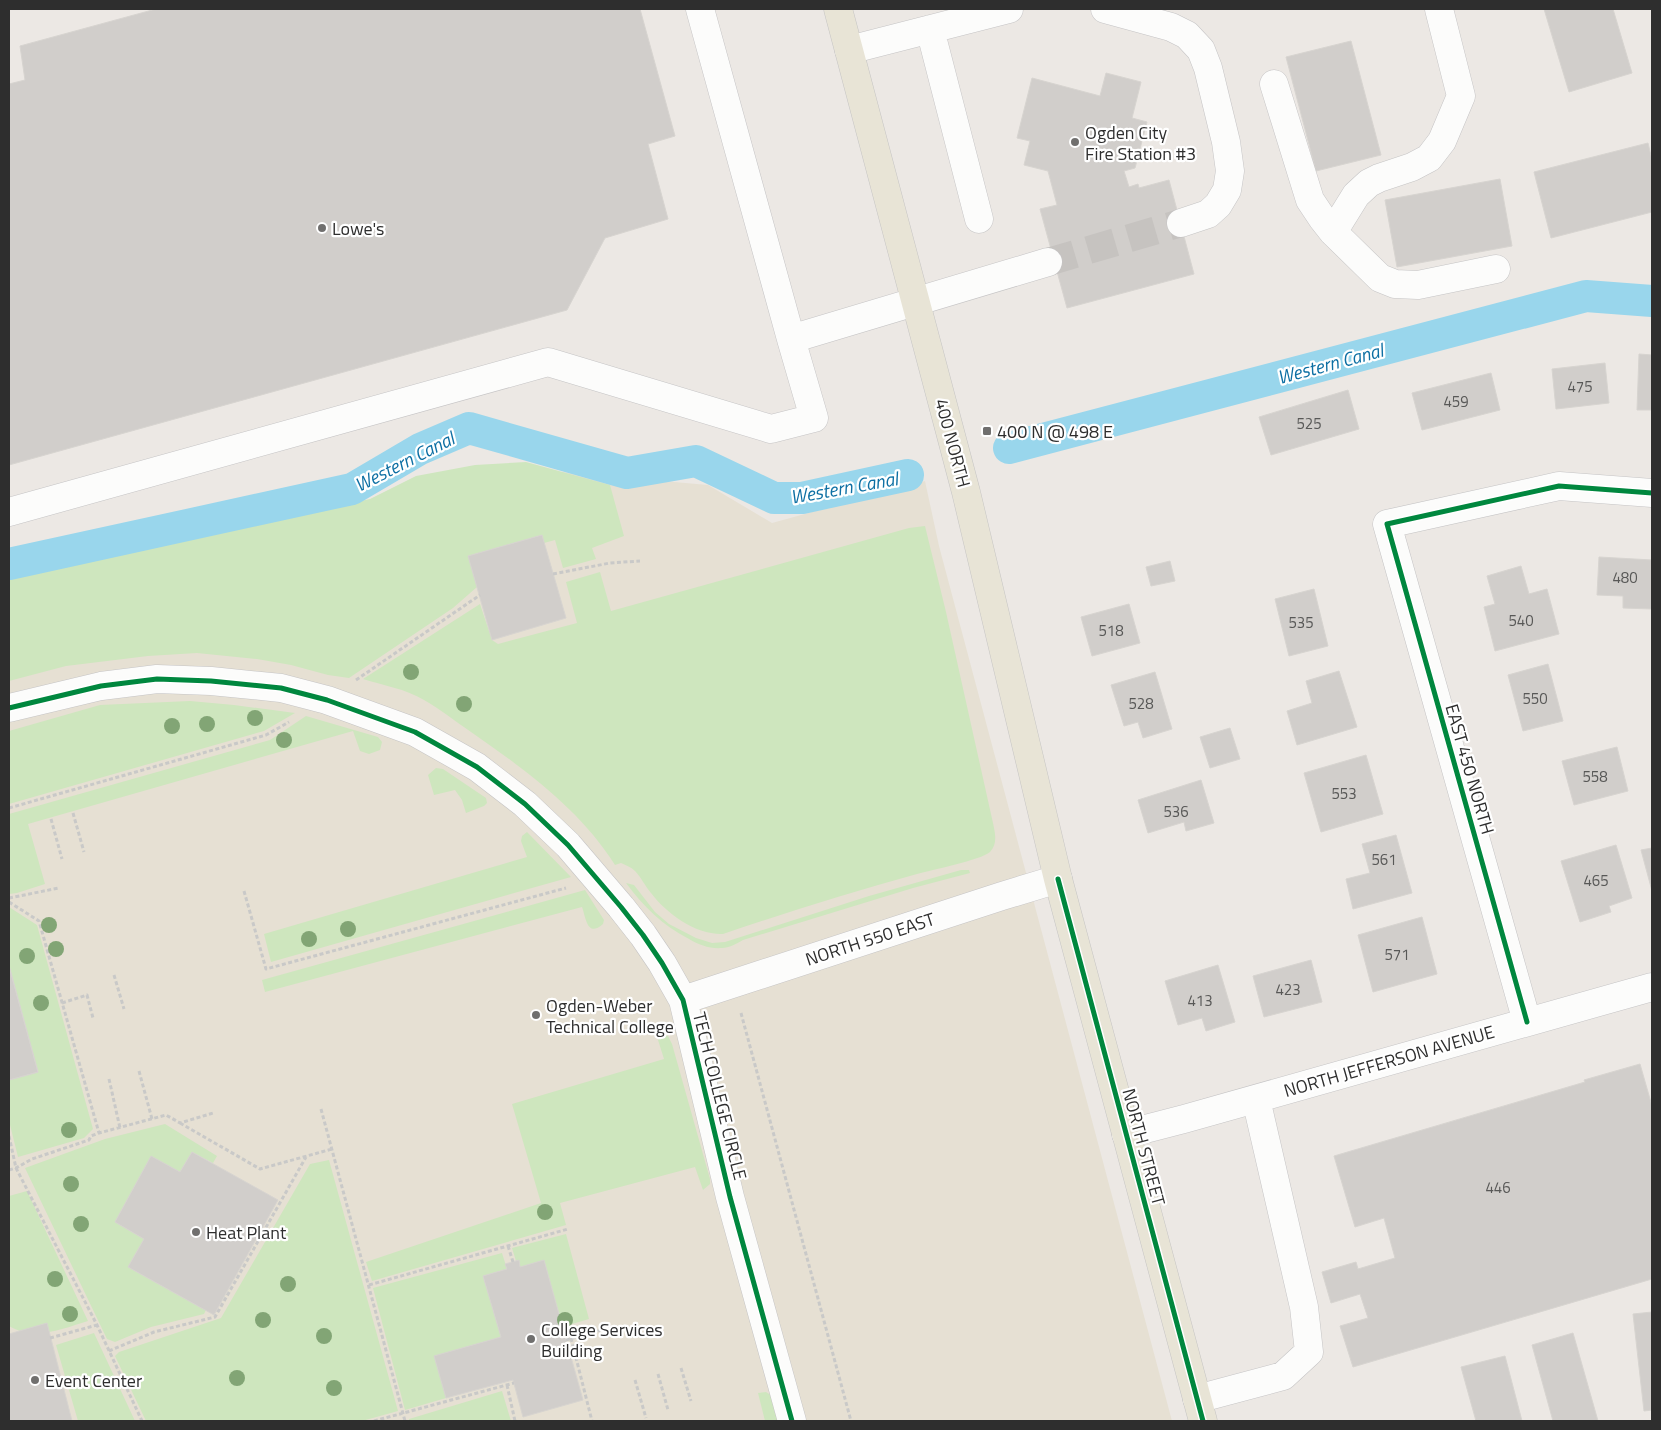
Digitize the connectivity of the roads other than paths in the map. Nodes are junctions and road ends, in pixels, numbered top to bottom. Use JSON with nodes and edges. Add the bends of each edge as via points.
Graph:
{"nodes":[{"id":1,"x":700,"y":9,"type":"edge"},
{"id":2,"x":838,"y":9,"type":"edge"},
{"id":3,"x":1009,"y":9,"type":"edge"},
{"id":4,"x":1105,"y":9,"type":"edge"},
{"id":5,"x":1439,"y":9,"type":"edge"},
{"id":6,"x":930,"y":29,"type":"junction"},
{"id":7,"x":849,"y":50,"type":"junction"},
{"id":8,"x":1274,"y":84,"type":"dead end"},
{"id":9,"x":979,"y":220,"type":"dead end"},
{"id":10,"x":1181,"y":223,"type":"tunnel mouth"},
{"id":11,"x":1333,"y":232,"type":"junction"},
{"id":12,"x":1048,"y":262,"type":"tunnel mouth"},
{"id":13,"x":1496,"y":269,"type":"dead end"},
{"id":14,"x":915,"y":301,"type":"junction"},
{"id":15,"x":790,"y":339,"type":"junction"},
{"id":16,"x":1652,"y":493,"type":"edge"},
{"id":17,"x":9,"y":512,"type":"edge"},
{"id":18,"x":9,"y":708,"type":"edge"},
{"id":19,"x":1058,"y":879,"type":"junction"},
{"id":20,"x":1652,"y":987,"type":"edge"},
{"id":21,"x":683,"y":1000,"type":"junction"},
{"id":22,"x":1527,"y":1022,"type":"junction"},
{"id":23,"x":1256,"y":1099,"type":"junction"},
{"id":24,"x":1126,"y":1134,"type":"junction"},
{"id":25,"x":1200,"y":1410,"type":"edge"},
{"id":26,"x":792,"y":1421,"type":"edge"}],
"edges":[{"from":1,"to":15,"type":"street"},
{"from":2,"to":7,"type":"main road","name":"400 NORTH"},
{"from":3,"to":6,"type":"street"},
{"from":4,"to":10,"type":"street","via":[[1171,27],[1188,35],[1208,68],[1226,142],[1230,171],[1227,190],[1208,214]]},
{"from":5,"to":11,"type":"street","via":[[1461,96],[1442,141],[1430,158],[1369,183],[1356,195]]},
{"from":6,"to":7,"type":"street"},
{"from":6,"to":9,"type":"street"},
{"from":7,"to":14,"type":"main road","name":"400 NORTH"},
{"from":8,"to":11,"type":"street","via":[[1310,200]]},
{"from":11,"to":13,"type":"street","via":[[1380,278],[1395,284],[1418,285]]},
{"from":12,"to":14,"type":"street"},
{"from":14,"to":15,"type":"street"},
{"from":14,"to":19,"type":"main road","name":"400 NORTH","via":[[966,492]]},
{"from":15,"to":17,"type":"street","via":[[814,418],[771,429],[548,362]]},
{"from":16,"to":22,"type":"street","name":"EAST 450 NORTH","via":[[1560,486],[1387,524]]},
{"from":18,"to":21,"type":"street","name":"TECH COLLEGE CIRCLE","via":[[100,686],[157,680],[211,681],[281,688],[318,697],[415,732],[477,767],[525,804],[568,845],[643,934]]},
{"from":19,"to":21,"type":"street","name":"NORTH 550 EAST"},
{"from":19,"to":24,"type":"main road","name":"NORTH STREET"},
{"from":20,"to":22,"type":"street","name":"NORTH JEFFERSON AVENUE"},
{"from":21,"to":26,"type":"street","name":"TECH COLLEGE CIRCLE","via":[[730,1197]]},
{"from":22,"to":23,"type":"street","name":"NORTH JEFFERSON AVENUE"},
{"from":23,"to":24,"type":"street","name":"NORTH JEFFERSON AVENUE"},
{"from":23,"to":25,"type":"street","via":[[1304,1307],[1309,1352],[1283,1376]]},
{"from":24,"to":25,"type":"main road","name":"NORTH STREET"}]}
